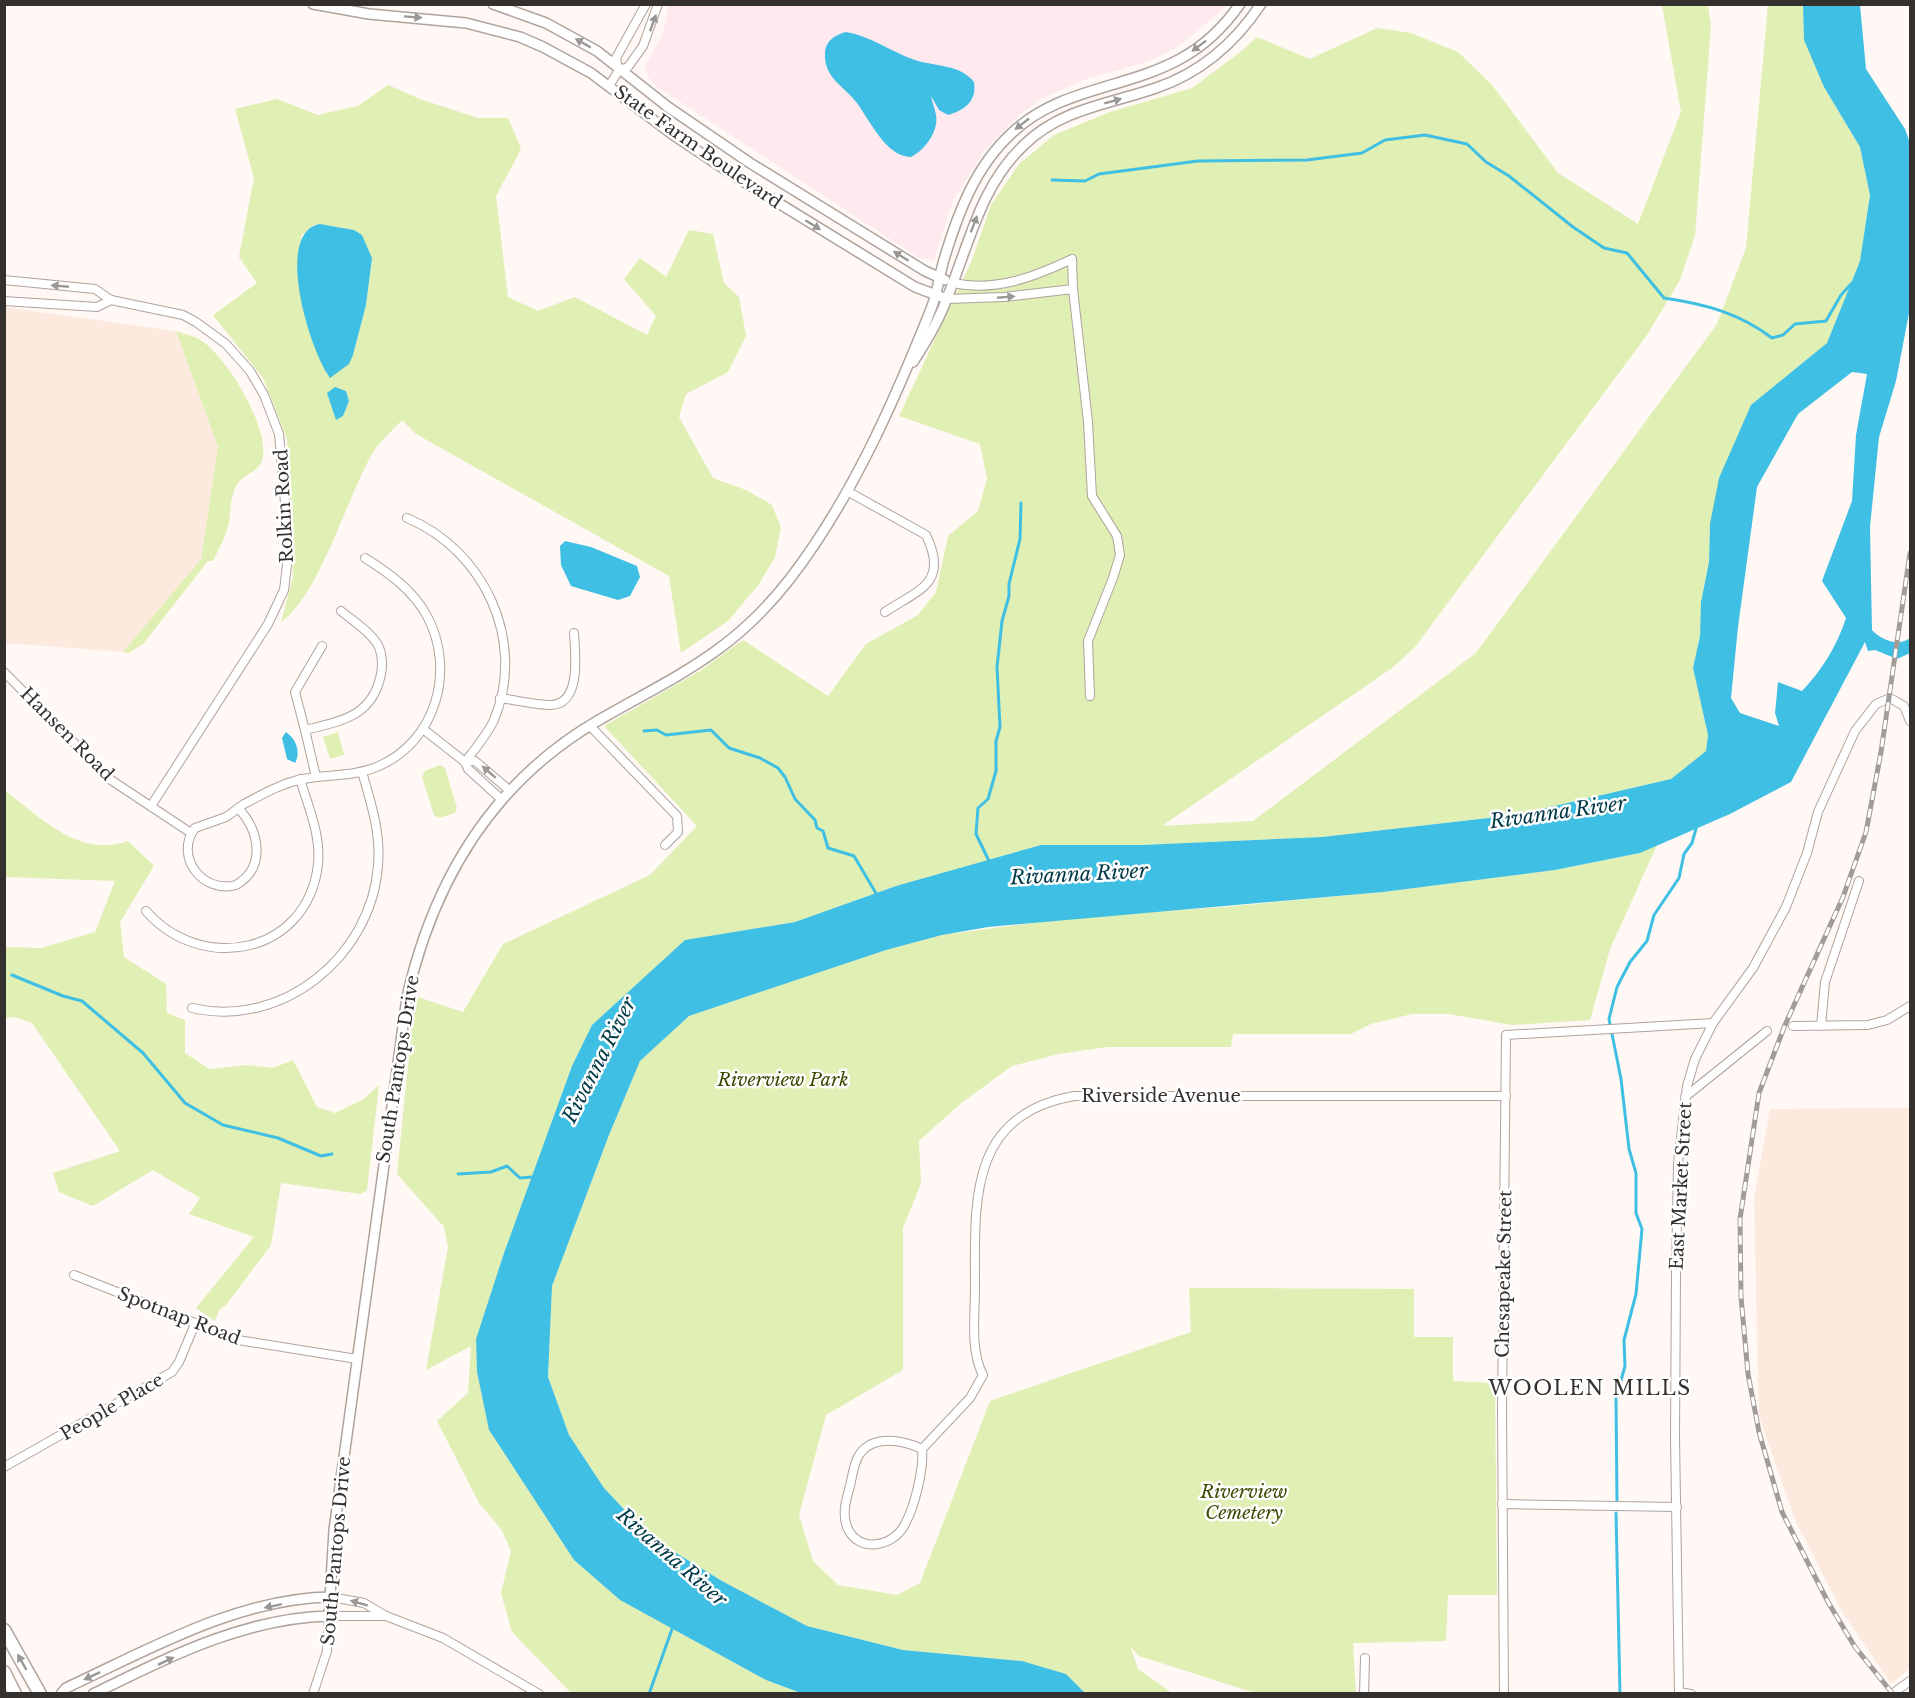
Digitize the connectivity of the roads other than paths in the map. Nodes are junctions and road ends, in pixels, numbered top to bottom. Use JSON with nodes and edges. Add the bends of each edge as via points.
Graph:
{"nodes":[{"id":1,"x":313,"y":4,"type":"edge"},
{"id":2,"x":493,"y":4,"type":"edge"},
{"id":3,"x":646,"y":4,"type":"edge"},
{"id":4,"x":658,"y":4,"type":"edge"},
{"id":5,"x":1240,"y":4,"type":"edge"},
{"id":6,"x":1261,"y":4,"type":"edge"},
{"id":7,"x":618,"y":70,"type":"junction"},
{"id":8,"x":609,"y":86,"type":"junction"},
{"id":9,"x":940,"y":278,"type":"junction"},
{"id":10,"x":4,"y":280,"type":"edge"},
{"id":11,"x":953,"y":283,"type":"junction"},
{"id":12,"x":1073,"y":289,"type":"junction"},
{"id":13,"x":936,"y":296,"type":"junction"},
{"id":14,"x":947,"y":299,"type":"junction"},
{"id":15,"x":111,"y":300,"type":"junction"},
{"id":16,"x":4,"y":301,"type":"edge"},
{"id":17,"x":899,"y":384,"type":"junction"},
{"id":18,"x":847,"y":491,"type":"junction"},
{"id":19,"x":407,"y":518,"type":"dead end"},
{"id":20,"x":365,"y":558,"type":"dead end"},
{"id":21,"x":341,"y":611,"type":"dead end"},
{"id":22,"x":885,"y":612,"type":"dead end"},
{"id":23,"x":574,"y":633,"type":"dead end"},
{"id":24,"x":322,"y":646,"type":"dead end"},
{"id":25,"x":4,"y":672,"type":"edge"},
{"id":26,"x":1090,"y":696,"type":"dead end"},
{"id":27,"x":500,"y":698,"type":"junction"},
{"id":28,"x":1911,"y":721,"type":"edge"},
{"id":29,"x":590,"y":726,"type":"junction"},
{"id":30,"x":423,"y":729,"type":"junction"},
{"id":31,"x":305,"y":730,"type":"junction"},
{"id":32,"x":465,"y":762,"type":"junction"},
{"id":33,"x":362,"y":772,"type":"junction"},
{"id":34,"x":316,"y":777,"type":"junction"},
{"id":35,"x":300,"y":779,"type":"junction"},
{"id":36,"x":509,"y":790,"type":"junction"},
{"id":37,"x":501,"y":799,"type":"junction"},
{"id":38,"x":151,"y":806,"type":"junction"},
{"id":39,"x":238,"y":808,"type":"junction"},
{"id":40,"x":191,"y":832,"type":"junction"},
{"id":41,"x":665,"y":845,"type":"dead end"},
{"id":42,"x":1859,"y":881,"type":"dead end"},
{"id":43,"x":146,"y":911,"type":"dead end"},
{"id":44,"x":1911,"y":1006,"type":"edge"},
{"id":45,"x":192,"y":1008,"type":"dead end"},
{"id":46,"x":1713,"y":1023,"type":"junction"},
{"id":47,"x":1793,"y":1026,"type":"dead end"},
{"id":48,"x":1821,"y":1026,"type":"junction"},
{"id":49,"x":1767,"y":1031,"type":"dead end"},
{"id":50,"x":1506,"y":1096,"type":"junction"},
{"id":51,"x":1685,"y":1097,"type":"junction"},
{"id":52,"x":74,"y":1275,"type":"dead end"},
{"id":53,"x":195,"y":1324,"type":"junction"},
{"id":54,"x":357,"y":1359,"type":"junction"},
{"id":55,"x":922,"y":1449,"type":"junction"},
{"id":56,"x":4,"y":1467,"type":"edge"},
{"id":57,"x":1502,"y":1504,"type":"junction"},
{"id":58,"x":1677,"y":1508,"type":"junction"},
{"id":59,"x":331,"y":1597,"type":"junction"},
{"id":60,"x":329,"y":1616,"type":"junction"},
{"id":61,"x":386,"y":1616,"type":"junction"},
{"id":62,"x":4,"y":1630,"type":"edge"},
{"id":63,"x":1365,"y":1658,"type":"dead end"},
{"id":64,"x":4,"y":1672,"type":"edge"},
{"id":65,"x":1911,"y":1681,"type":"edge"},
{"id":66,"x":1679,"y":1693,"type":"edge"},
{"id":67,"x":15,"y":1694,"type":"edge"},
{"id":68,"x":40,"y":1694,"type":"edge"},
{"id":69,"x":61,"y":1694,"type":"edge"},
{"id":70,"x":93,"y":1694,"type":"edge"},
{"id":71,"x":313,"y":1694,"type":"edge"},
{"id":72,"x":539,"y":1694,"type":"edge"},
{"id":73,"x":1364,"y":1694,"type":"edge"},
{"id":74,"x":1504,"y":1694,"type":"edge"},
{"id":75,"x":1690,"y":1694,"type":"edge"},
{"id":76,"x":1892,"y":1694,"type":"edge"}],
"edges":[{"from":1,"to":8,"type":"street","name":"State Farm Boulevard","one_way":true,"via":[[495,29],[543,46]]},
{"from":7,"to":2,"type":"street","name":"State Farm Boulevard","one_way":true,"via":[[597,51],[546,23]]},
{"from":3,"to":7,"type":"street","via":[[616,58]]},
{"from":7,"to":4,"type":"street","one_way":true,"via":[[628,67],[643,46]]},
{"from":5,"to":9,"type":"street","name":"South Pantops Drive","one_way":true,"via":[[1216,33],[1179,60],[1152,72],[1073,94],[1011,132],[967,196]]},
{"from":11,"to":6,"type":"street","name":"South Pantops Drive","one_way":true,"via":[[983,201],[1023,145],[1078,110],[1158,88],[1187,75],[1228,45]]},
{"from":7,"to":8,"type":"street"},
{"from":9,"to":7,"type":"street","name":"State Farm Boulevard","one_way":true,"via":[[750,163]]},
{"from":8,"to":13,"type":"street","name":"State Farm Boulevard","one_way":true,"via":[[741,180],[889,272]]},
{"from":9,"to":11,"type":"street","name":"State Farm Boulevard"},
{"from":9,"to":13,"type":"street","name":"South Pantops Drive"},
{"from":15,"to":10,"type":"street","name":"Rolkin Road","one_way":true,"via":[[95,289]]},
{"from":11,"to":12,"type":"street","name":"State Farm Boulevard","via":[[1016,282],[1072,259]]},
{"from":11,"to":14,"type":"street","name":"South Pantops Drive"},
{"from":14,"to":12,"type":"street","name":"State Farm Boulevard","one_way":true},
{"from":12,"to":26,"type":"street","name":"State Farm Boulevard","via":[[1092,496],[1117,536],[1120,555],[1088,641]]},
{"from":13,"to":14,"type":"street","name":"State Farm Boulevard"},
{"from":13,"to":17,"type":"street","name":"South Pantops Drive"},
{"from":14,"to":17,"type":"street","name":"South Pantops Drive"},
{"from":15,"to":16,"type":"street","name":"Rolkin Road","via":[[97,307]]},
{"from":15,"to":38,"type":"street","name":"Rolkin Road","via":[[188,317],[236,354],[257,382],[275,421],[284,479],[290,558],[280,600]]},
{"from":17,"to":18,"type":"street","name":"South Pantops Drive"},
{"from":18,"to":22,"type":"street","via":[[926,536],[929,542],[935,570],[931,581]]},
{"from":18,"to":29,"type":"street","name":"South Pantops Drive","via":[[805,557],[745,629],[706,660]]},
{"from":19,"to":27,"type":"street","via":[[452,546],[472,566],[490,596],[504,644]]},
{"from":20,"to":30,"type":"street","via":[[412,596],[438,642],[438,694]]},
{"from":21,"to":31,"type":"street","via":[[378,644],[383,666],[378,691],[366,707],[341,721]]},
{"from":23,"to":27,"type":"street","via":[[576,661],[572,687],[563,701],[550,705]]},
{"from":24,"to":31,"type":"street","via":[[295,692]]},
{"from":25,"to":38,"type":"street","name":"Hansen Road","via":[[99,770]]},
{"from":27,"to":32,"type":"street","via":[[490,727]]},
{"from":28,"to":46,"type":"street","name":"East Market Street","via":[[1904,706],[1890,698],[1880,701],[1864,717],[1818,812],[1786,907],[1743,984]]},
{"from":29,"to":36,"type":"street","name":"South Pantops Drive"},
{"from":29,"to":41,"type":"street","via":[[677,816],[678,832]]},
{"from":30,"to":32,"type":"street"},
{"from":30,"to":33,"type":"street","via":[[403,752]]},
{"from":31,"to":34,"type":"street"},
{"from":36,"to":32,"type":"street","one_way":true,"via":[[474,760]]},
{"from":32,"to":37,"type":"street"},
{"from":33,"to":34,"type":"street"},
{"from":33,"to":45,"type":"street","via":[[377,827],[378,866],[372,900],[347,950],[318,979],[284,999],[231,1010]]},
{"from":34,"to":35,"type":"street"},
{"from":35,"to":39,"type":"street"},
{"from":35,"to":43,"type":"street","via":[[316,835],[318,863],[309,896],[282,930],[246,947],[215,949],[175,936]]},
{"from":36,"to":37,"type":"street","name":"South Pantops Drive"},
{"from":37,"to":54,"type":"street","name":"South Pantops Drive","via":[[471,839],[443,889],[414,967]]},
{"from":38,"to":40,"type":"street","name":"Hansen Road"},
{"from":39,"to":40,"type":"street"},
{"from":39,"to":40,"type":"street","via":[[252,826],[257,849],[250,874],[236,885],[220,888],[200,879],[191,862]]},
{"from":42,"to":48,"type":"street","via":[[1825,982]]},
{"from":44,"to":48,"type":"street","via":[[1876,1024]]},
{"from":46,"to":50,"type":"street","name":"Chesapeake Street","via":[[1506,1035]]},
{"from":46,"to":51,"type":"street","name":"East Market Street","via":[[1695,1059]]},
{"from":47,"to":48,"type":"street"},
{"from":49,"to":51,"type":"street"},
{"from":50,"to":55,"type":"street","name":"Riverside Avenue","via":[[1074,1096],[1031,1110],[994,1145],[977,1188],[976,1358],[983,1375],[970,1398]]},
{"from":50,"to":57,"type":"street","name":"Chesapeake Street"},
{"from":51,"to":58,"type":"street","name":"East Market Street","via":[[1677,1186]]},
{"from":52,"to":53,"type":"street","name":"Spotnap Road"},
{"from":53,"to":54,"type":"street","name":"Spotnap Road","via":[[252,1343]]},
{"from":53,"to":56,"type":"street","name":"People Place","via":[[172,1372]]},
{"from":54,"to":59,"type":"street","name":"South Pantops Drive","via":[[334,1530]]},
{"from":55,"to":55,"type":"street","via":[[906,1441],[889,1440],[858,1456],[844,1509],[847,1527],[855,1538],[876,1545],[899,1534],[906,1523],[924,1462]]},
{"from":57,"to":58,"type":"street"},
{"from":57,"to":74,"type":"street","name":"Chesapeake Street"},
{"from":58,"to":66,"type":"street","name":"East Market Street"},
{"from":59,"to":60,"type":"street","name":"South Pantops Drive"},
{"from":61,"to":59,"type":"street","one_way":true,"via":[[364,1603]]},
{"from":59,"to":69,"type":"street","one_way":true,"via":[[275,1605],[221,1620],[84,1680]]},
{"from":60,"to":61,"type":"street"},
{"from":70,"to":60,"type":"street","one_way":true,"via":[[224,1635],[279,1620]]},
{"from":60,"to":71,"type":"street","name":"South Pantops Drive","via":[[327,1651]]},
{"from":61,"to":72,"type":"street","via":[[443,1638]]},
{"from":68,"to":62,"type":"highway","one_way":true},
{"from":63,"to":73,"type":"street"},
{"from":64,"to":67,"type":"highway"},
{"from":65,"to":76,"type":"street"},
{"from":66,"to":75,"type":"street"}]}
